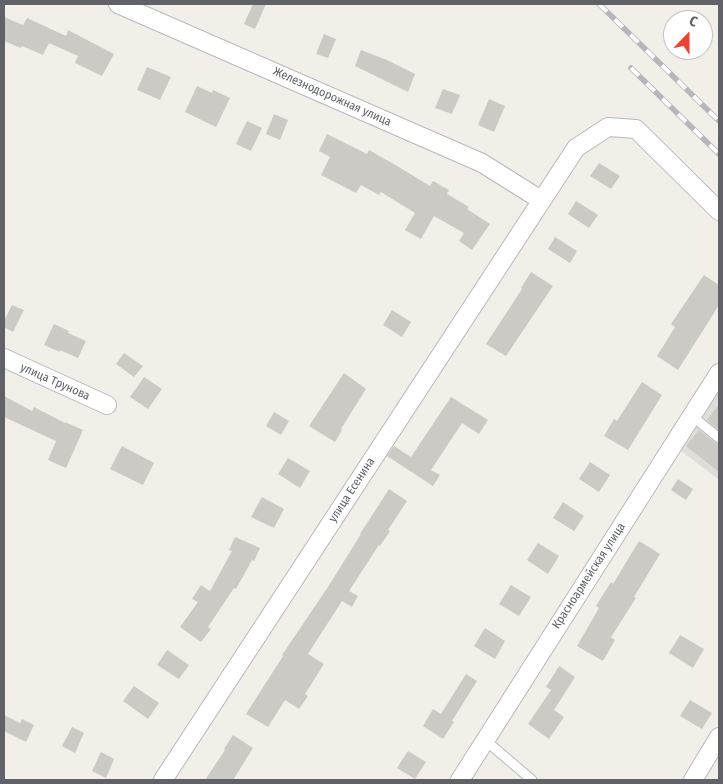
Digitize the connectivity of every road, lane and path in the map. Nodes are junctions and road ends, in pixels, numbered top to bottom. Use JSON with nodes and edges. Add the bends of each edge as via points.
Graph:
{"nodes":[{"id":1,"x":118,"y":4,"type":"edge"},
{"id":2,"x":541,"y":200,"type":"junction"},
{"id":3,"x":719,"y":211,"type":"edge"},
{"id":4,"x":4,"y":358,"type":"edge"},
{"id":5,"x":717,"y":382,"type":"edge"},
{"id":6,"x":107,"y":405,"type":"dead end"},
{"id":7,"x":692,"y":416,"type":"junction"},
{"id":8,"x":719,"y":438,"type":"edge"},
{"id":9,"x":719,"y":737,"type":"edge"},
{"id":10,"x":485,"y":740,"type":"junction"},
{"id":11,"x":163,"y":780,"type":"edge"},
{"id":12,"x":460,"y":780,"type":"edge"},
{"id":13,"x":532,"y":780,"type":"edge"},
{"id":14,"x":693,"y":780,"type":"edge"}],
"edges":[{"from":1,"to":2,"type":"street","name":"Железнодорожная улица","via":[[482,163]]},
{"from":2,"to":3,"type":"street","via":[[576,148],[608,127],[636,129]]},
{"from":2,"to":11,"type":"street","name":"улица Есенина"},
{"from":4,"to":6,"type":"street","name":"улица Трунова"},
{"from":5,"to":7,"type":"street","name":"Красноармейская улица"},
{"from":7,"to":8,"type":"lane"},
{"from":7,"to":10,"type":"street","name":"Красноармейская улица"},
{"from":9,"to":14,"type":"street"},
{"from":10,"to":12,"type":"street","name":"Красноармейская улица"},
{"from":10,"to":13,"type":"lane"}]}
